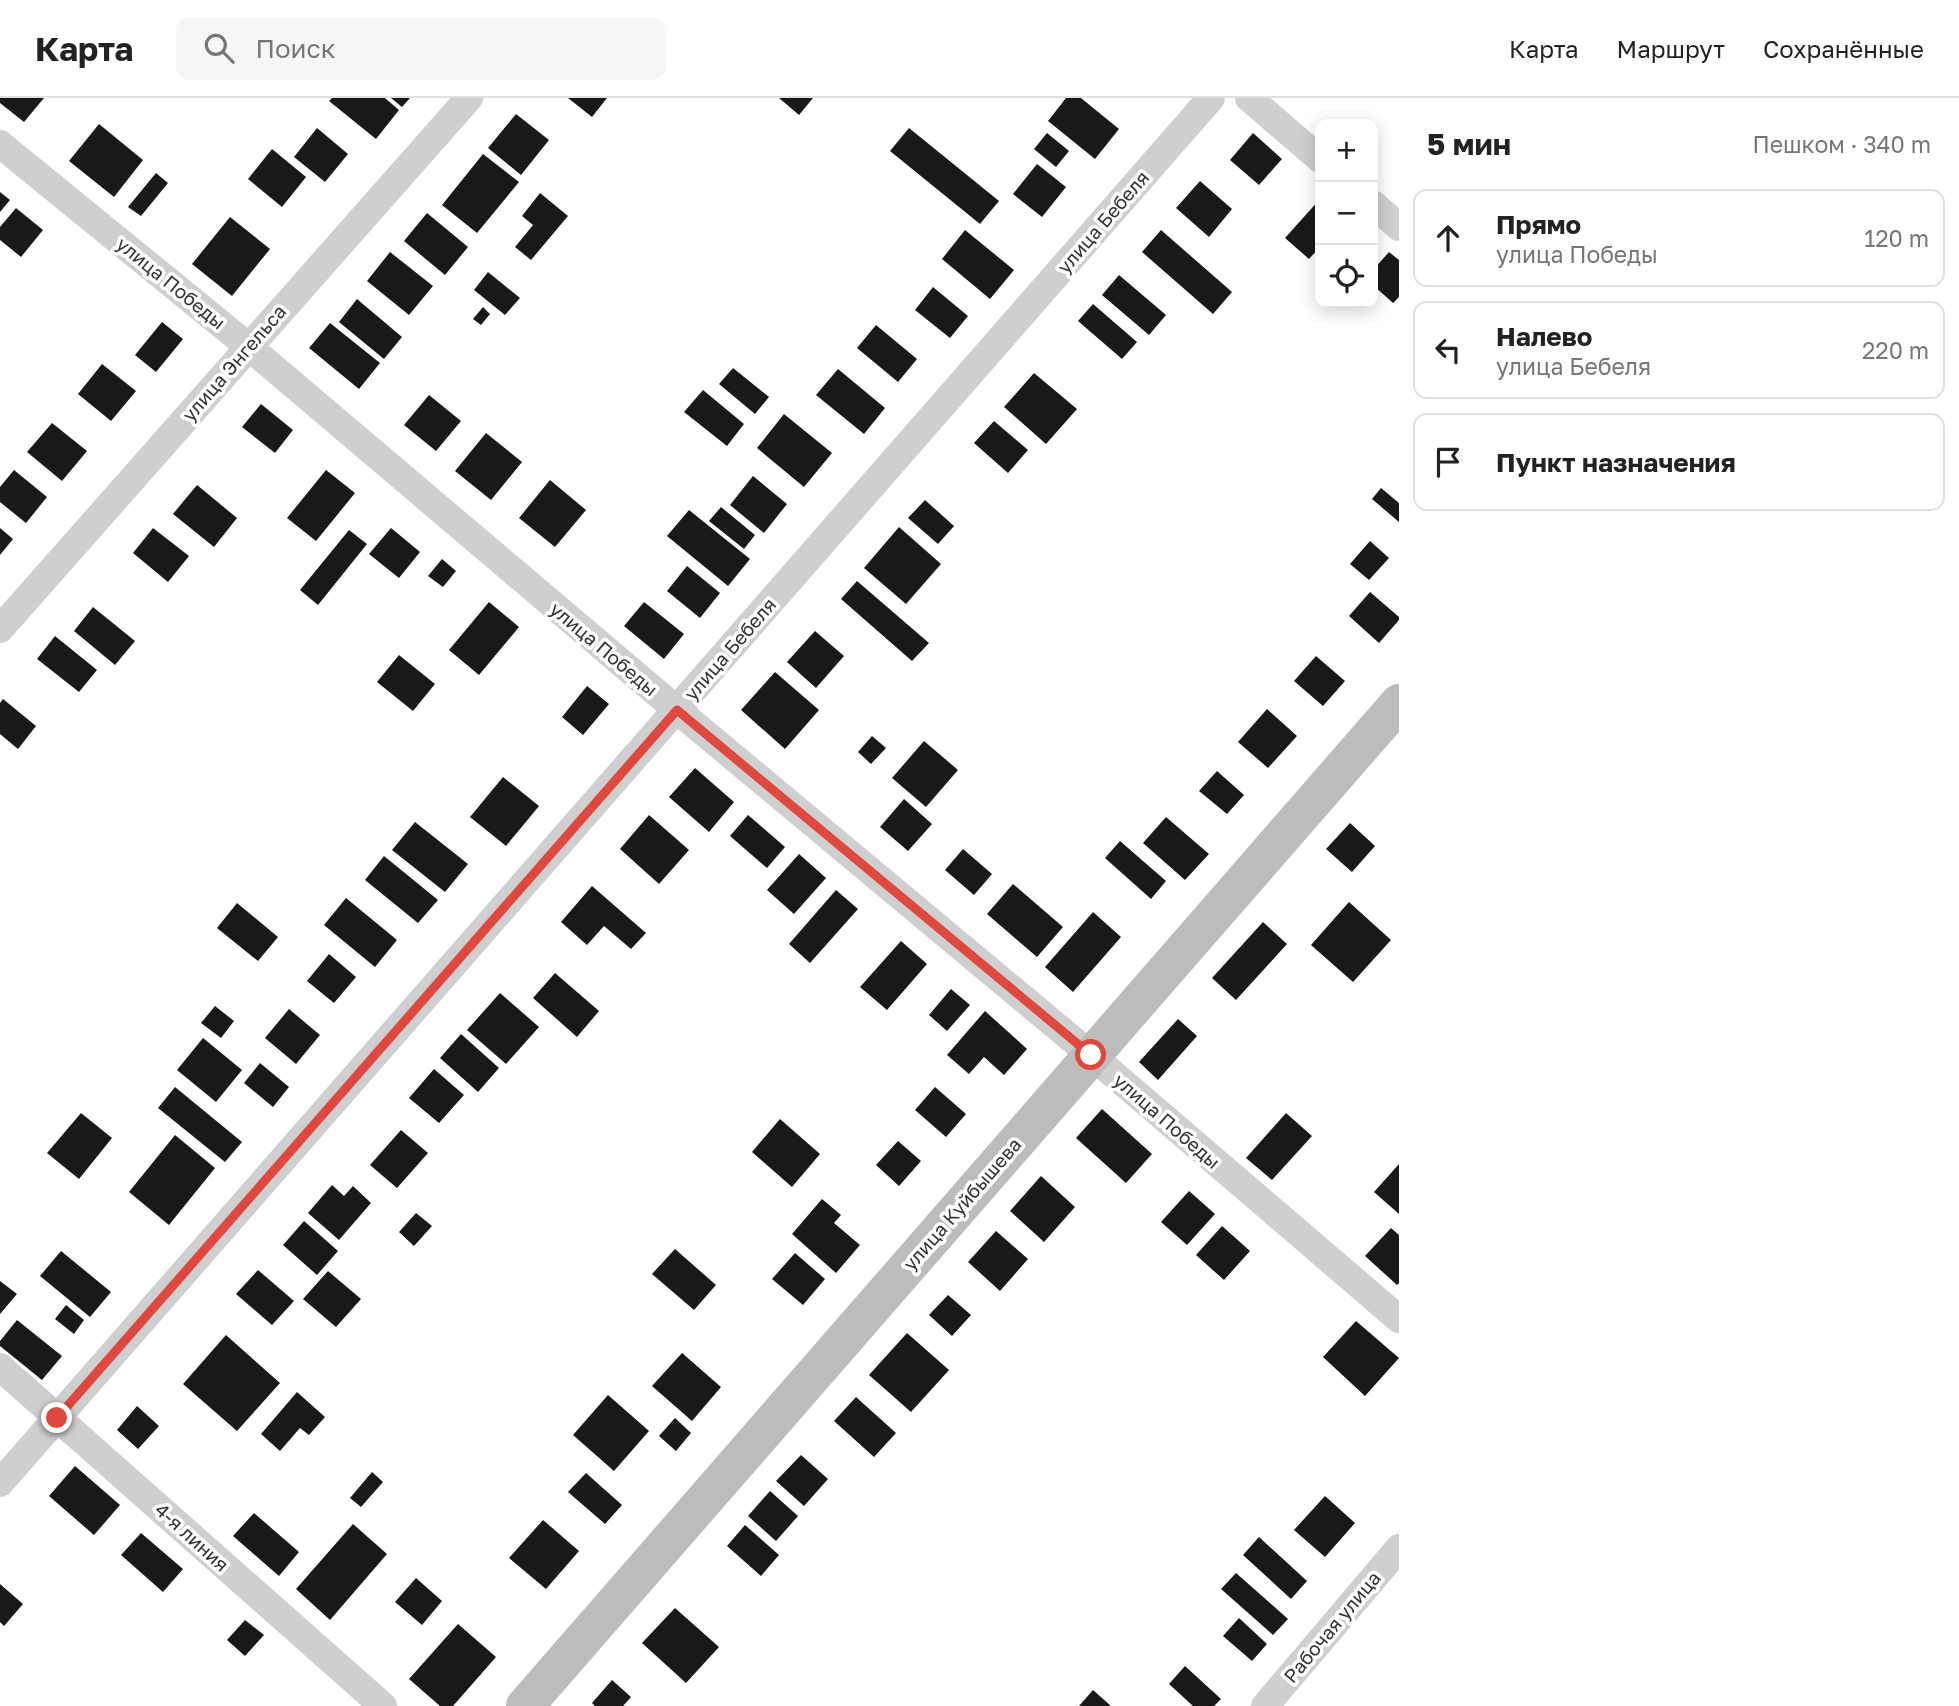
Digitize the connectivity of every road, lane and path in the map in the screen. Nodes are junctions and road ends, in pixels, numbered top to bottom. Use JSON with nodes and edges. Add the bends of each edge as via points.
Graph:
{"nodes":[{"id":1,"x":469,"y":98,"type":"edge"},
{"id":2,"x":1211,"y":98,"type":"edge"},
{"id":3,"x":1250,"y":98,"type":"edge"},
{"id":4,"x":0,"y":144,"type":"edge"},
{"id":5,"x":1315,"y":155,"type":"edge"},
{"id":6,"x":1378,"y":208,"type":"edge"},
{"id":7,"x":1399,"y":227,"type":"edge"},
{"id":8,"x":249,"y":347,"type":"junction"},
{"id":9,"x":0,"y":629,"type":"edge"},
{"id":10,"x":1399,"y":703,"type":"edge"},
{"id":11,"x":677,"y":710,"type":"junction"},
{"id":12,"x":1091,"y":1055,"type":"junction"},
{"id":13,"x":1399,"y":1319,"type":"edge"},
{"id":14,"x":0,"y":1367,"type":"edge"},
{"id":15,"x":57,"y":1418,"type":"junction"},
{"id":16,"x":0,"y":1483,"type":"edge"},
{"id":17,"x":1399,"y":1548,"type":"edge"},
{"id":18,"x":383,"y":1706,"type":"edge"},
{"id":19,"x":525,"y":1706,"type":"edge"},
{"id":20,"x":1265,"y":1706,"type":"edge"}],
"edges":[{"from":1,"to":8,"type":"street","name":"улица Энгельса"},
{"from":2,"to":11,"type":"street","name":"улица Бебеля"},
{"from":3,"to":5,"type":"street"},
{"from":4,"to":8,"type":"street","name":"улица Победы"},
{"from":6,"to":7,"type":"street"},
{"from":8,"to":9,"type":"street","name":"улица Энгельса"},
{"from":8,"to":11,"type":"street","name":"улица Победы"},
{"from":10,"to":12,"type":"street","name":"улица Куйбышева"},
{"from":11,"to":12,"type":"street","name":"улица Победы"},
{"from":11,"to":15,"type":"street","name":"улица Бебеля"},
{"from":12,"to":13,"type":"street","name":"улица Победы"},
{"from":12,"to":19,"type":"street","name":"улица Куйбышева"},
{"from":14,"to":15,"type":"street","name":"4-я линия"},
{"from":15,"to":16,"type":"street","name":"улица Бебеля"},
{"from":15,"to":18,"type":"street","name":"4-я линия"},
{"from":17,"to":20,"type":"street","name":"Рабочая улица"}]}
